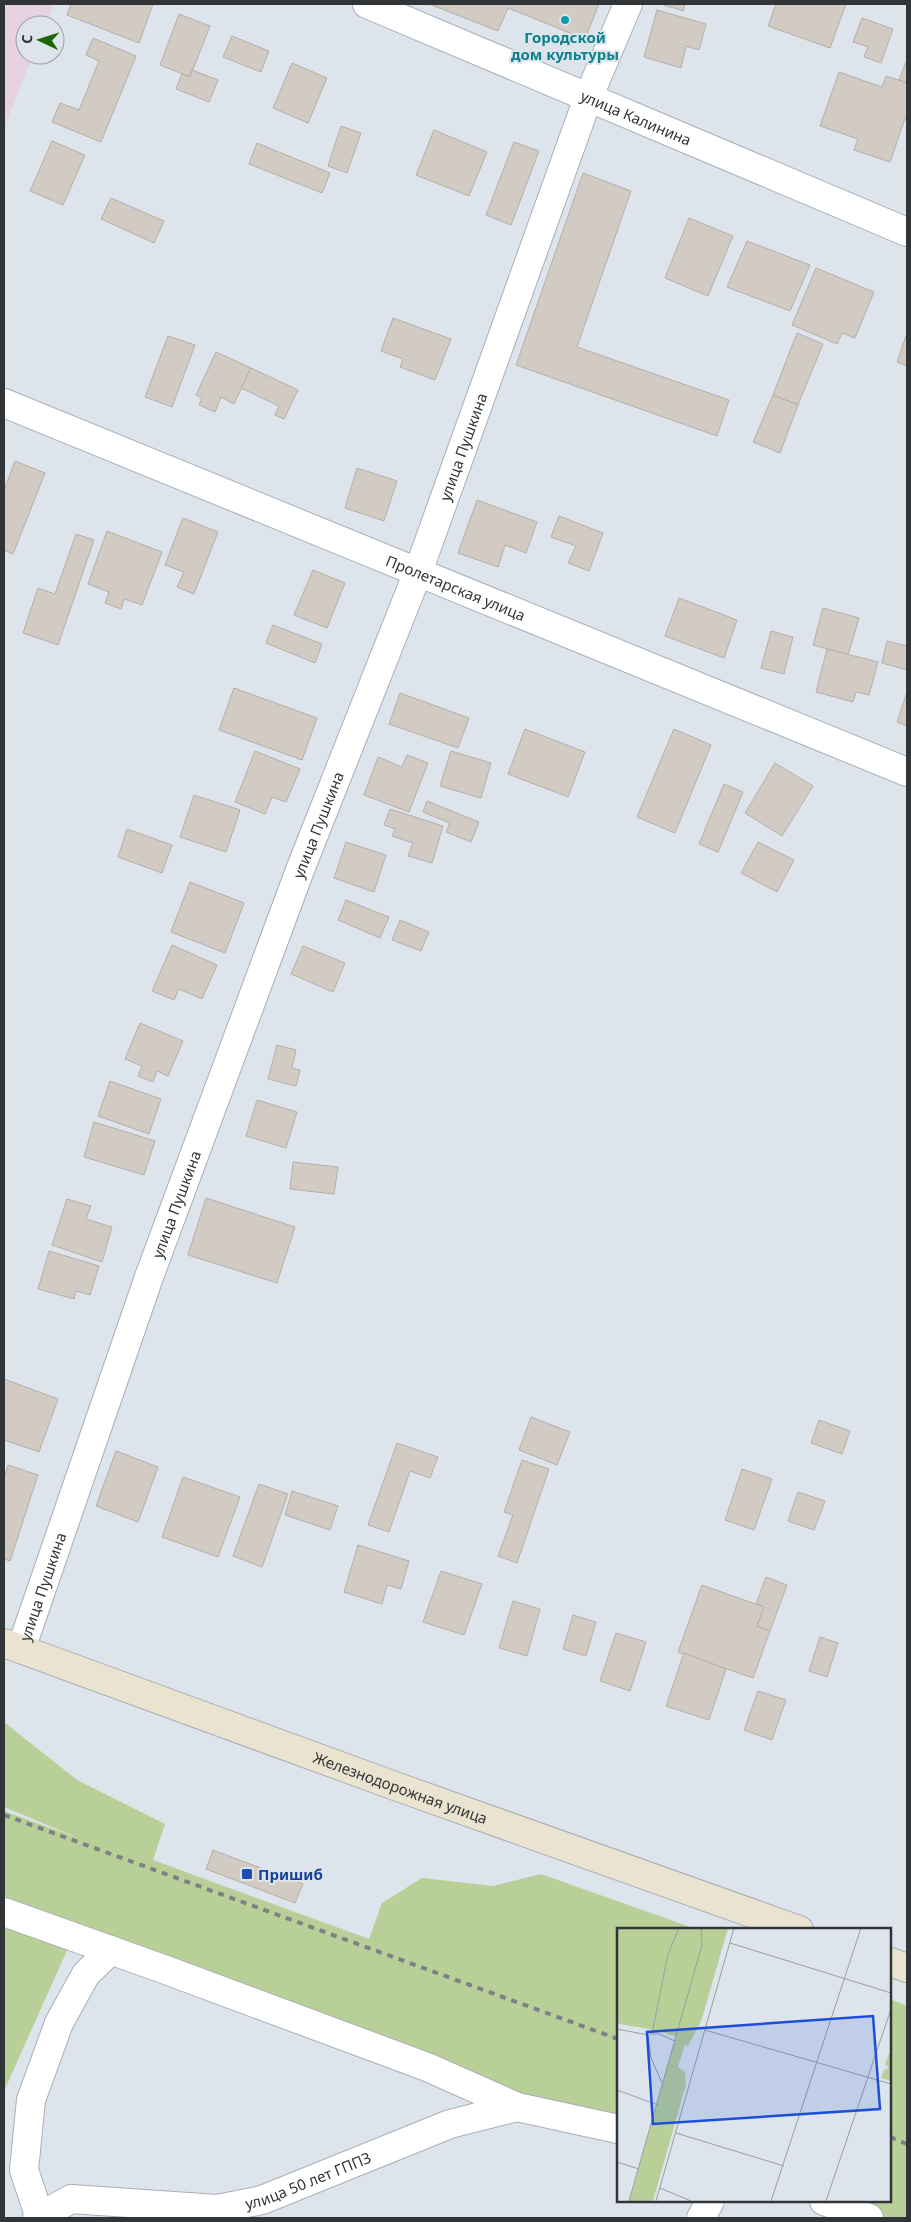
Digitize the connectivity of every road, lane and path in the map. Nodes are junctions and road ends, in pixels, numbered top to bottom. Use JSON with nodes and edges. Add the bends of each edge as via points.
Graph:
{"nodes":[{"id":1,"x":367,"y":4,"type":"edge"},
{"id":2,"x":628,"y":4,"type":"edge"},
{"id":3,"x":588,"y":98,"type":"junction"},
{"id":4,"x":907,"y":232,"type":"edge"},
{"id":5,"x":4,"y":403,"type":"edge"},
{"id":6,"x":418,"y":572,"type":"junction"},
{"id":7,"x":907,"y":772,"type":"edge"},
{"id":8,"x":13,"y":1646,"type":"edge"},
{"id":9,"x":4,"y":1912,"type":"edge"},
{"id":10,"x":793,"y":1928,"type":"edge"},
{"id":11,"x":111,"y":1950,"type":"junction"},
{"id":12,"x":891,"y":1962,"type":"edge"},
{"id":13,"x":907,"y":1968,"type":"edge"},
{"id":14,"x":517,"y":2107,"type":"junction"},
{"id":15,"x":617,"y":2129,"type":"edge"},
{"id":16,"x":14,"y":2168,"type":"edge"},
{"id":17,"x":709,"y":2202,"type":"edge"},
{"id":18,"x":827,"y":2202,"type":"edge"},
{"id":19,"x":38,"y":2217,"type":"edge"},
{"id":20,"x":701,"y":2218,"type":"edge"},
{"id":21,"x":869,"y":2218,"type":"edge"}],
"edges":[{"from":1,"to":3,"type":"street","name":"улица Калинина"},
{"from":2,"to":3,"type":"street","name":"улица Пушкина"},
{"from":3,"to":4,"type":"street","name":"улица Калинина"},
{"from":3,"to":6,"type":"street","name":"улица Пушкина"},
{"from":5,"to":6,"type":"street","name":"Пролетарская улица"},
{"from":6,"to":7,"type":"street","name":"Пролетарская улица"},
{"from":6,"to":8,"type":"street","name":"улица Пушкина","via":[[300,870]]},
{"from":8,"to":10,"type":"main road","name":"Железнодорожная улица"},
{"from":9,"to":11,"type":"street"},
{"from":11,"to":14,"type":"street","via":[[427,2067]]},
{"from":11,"to":16,"type":"street","via":[[86,1974],[58,2023],[31,2100]]},
{"from":12,"to":13,"type":"main road"},
{"from":14,"to":15,"type":"street"},
{"from":14,"to":19,"type":"street","name":"улица 50 лет ГППЗ","via":[[450,2124],[262,2200],[217,2209],[71,2199]]},
{"from":16,"to":19,"type":"street"},
{"from":17,"to":20,"type":"street"},
{"from":18,"to":21,"type":"street"}]}
